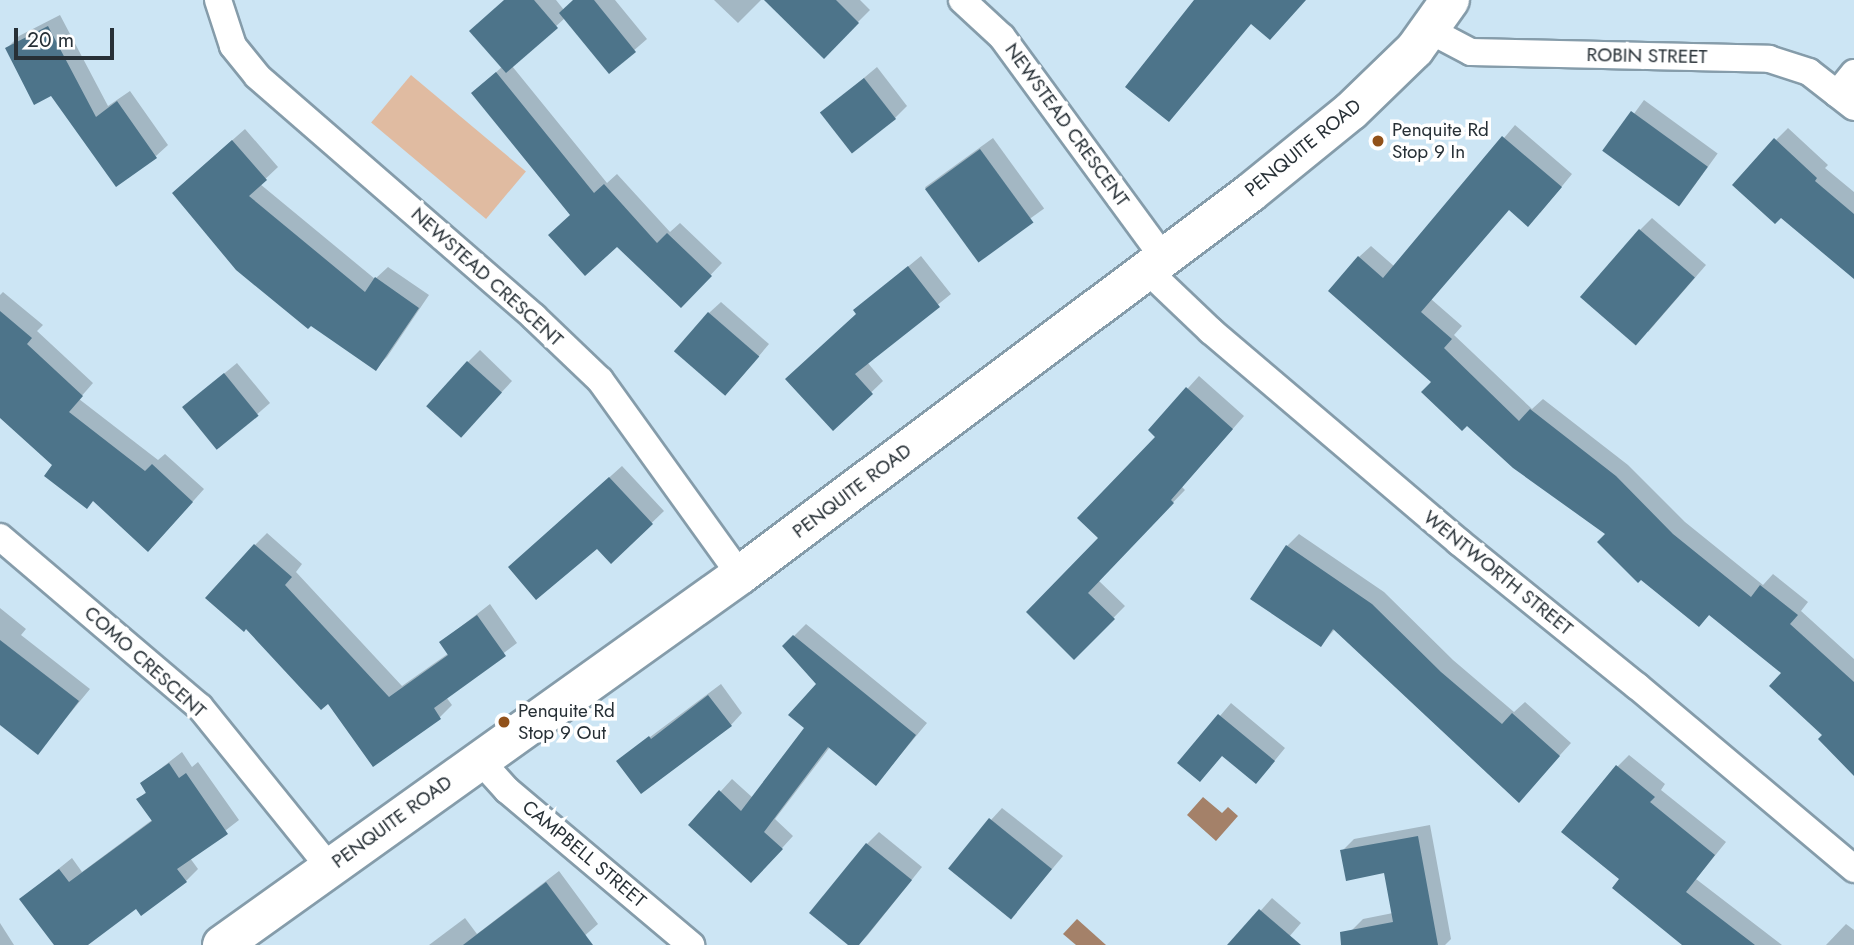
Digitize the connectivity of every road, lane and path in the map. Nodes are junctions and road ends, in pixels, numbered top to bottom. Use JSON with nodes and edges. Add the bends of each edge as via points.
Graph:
{"nodes":[{"id":1,"x":218,"y":0,"type":"edge"},
{"id":2,"x":962,"y":0,"type":"edge"},
{"id":3,"x":1440,"y":16,"type":"edge"},
{"id":4,"x":1854,"y":73,"type":"edge"},
{"id":5,"x":1845,"y":100,"type":"edge"},
{"id":6,"x":1156,"y":264,"type":"junction"},
{"id":7,"x":0,"y":537,"type":"edge"},
{"id":8,"x":740,"y":575,"type":"junction"},
{"id":9,"x":480,"y":759,"type":"junction"},
{"id":10,"x":329,"y":867,"type":"junction"},
{"id":11,"x":1854,"y":869,"type":"edge"},
{"id":12,"x":222,"y":945,"type":"edge"},
{"id":13,"x":691,"y":945,"type":"edge"}],
"edges":[{"from":1,"to":8,"type":"street","name":"NEWSTEAD CRESCENT","via":[[233,46],[257,76],[600,380]]},
{"from":2,"to":6,"type":"street","name":"NEWSTEAD CRESCENT","via":[[1002,37]]},
{"from":3,"to":5,"type":"street","name":"ROBIN STREET","via":[[1472,52],[1769,59],[1810,72]]},
{"from":3,"to":6,"type":"street","name":"PENQUITE ROAD","via":[[1351,111]]},
{"from":4,"to":5,"type":"street"},
{"from":6,"to":8,"type":"street","name":"PENQUITE ROAD"},
{"from":6,"to":11,"type":"street","name":"WENTWORTH STREET","via":[[1211,331]]},
{"from":7,"to":10,"type":"street","name":"COMO CRESCENT","via":[[200,707]]},
{"from":8,"to":9,"type":"street","name":"PENQUITE ROAD"},
{"from":9,"to":10,"type":"street","name":"PENQUITE ROAD"},
{"from":9,"to":13,"type":"street","name":"CAMPBELL STREET","via":[[508,790]]},
{"from":10,"to":12,"type":"street","name":"PENQUITE ROAD"}]}
